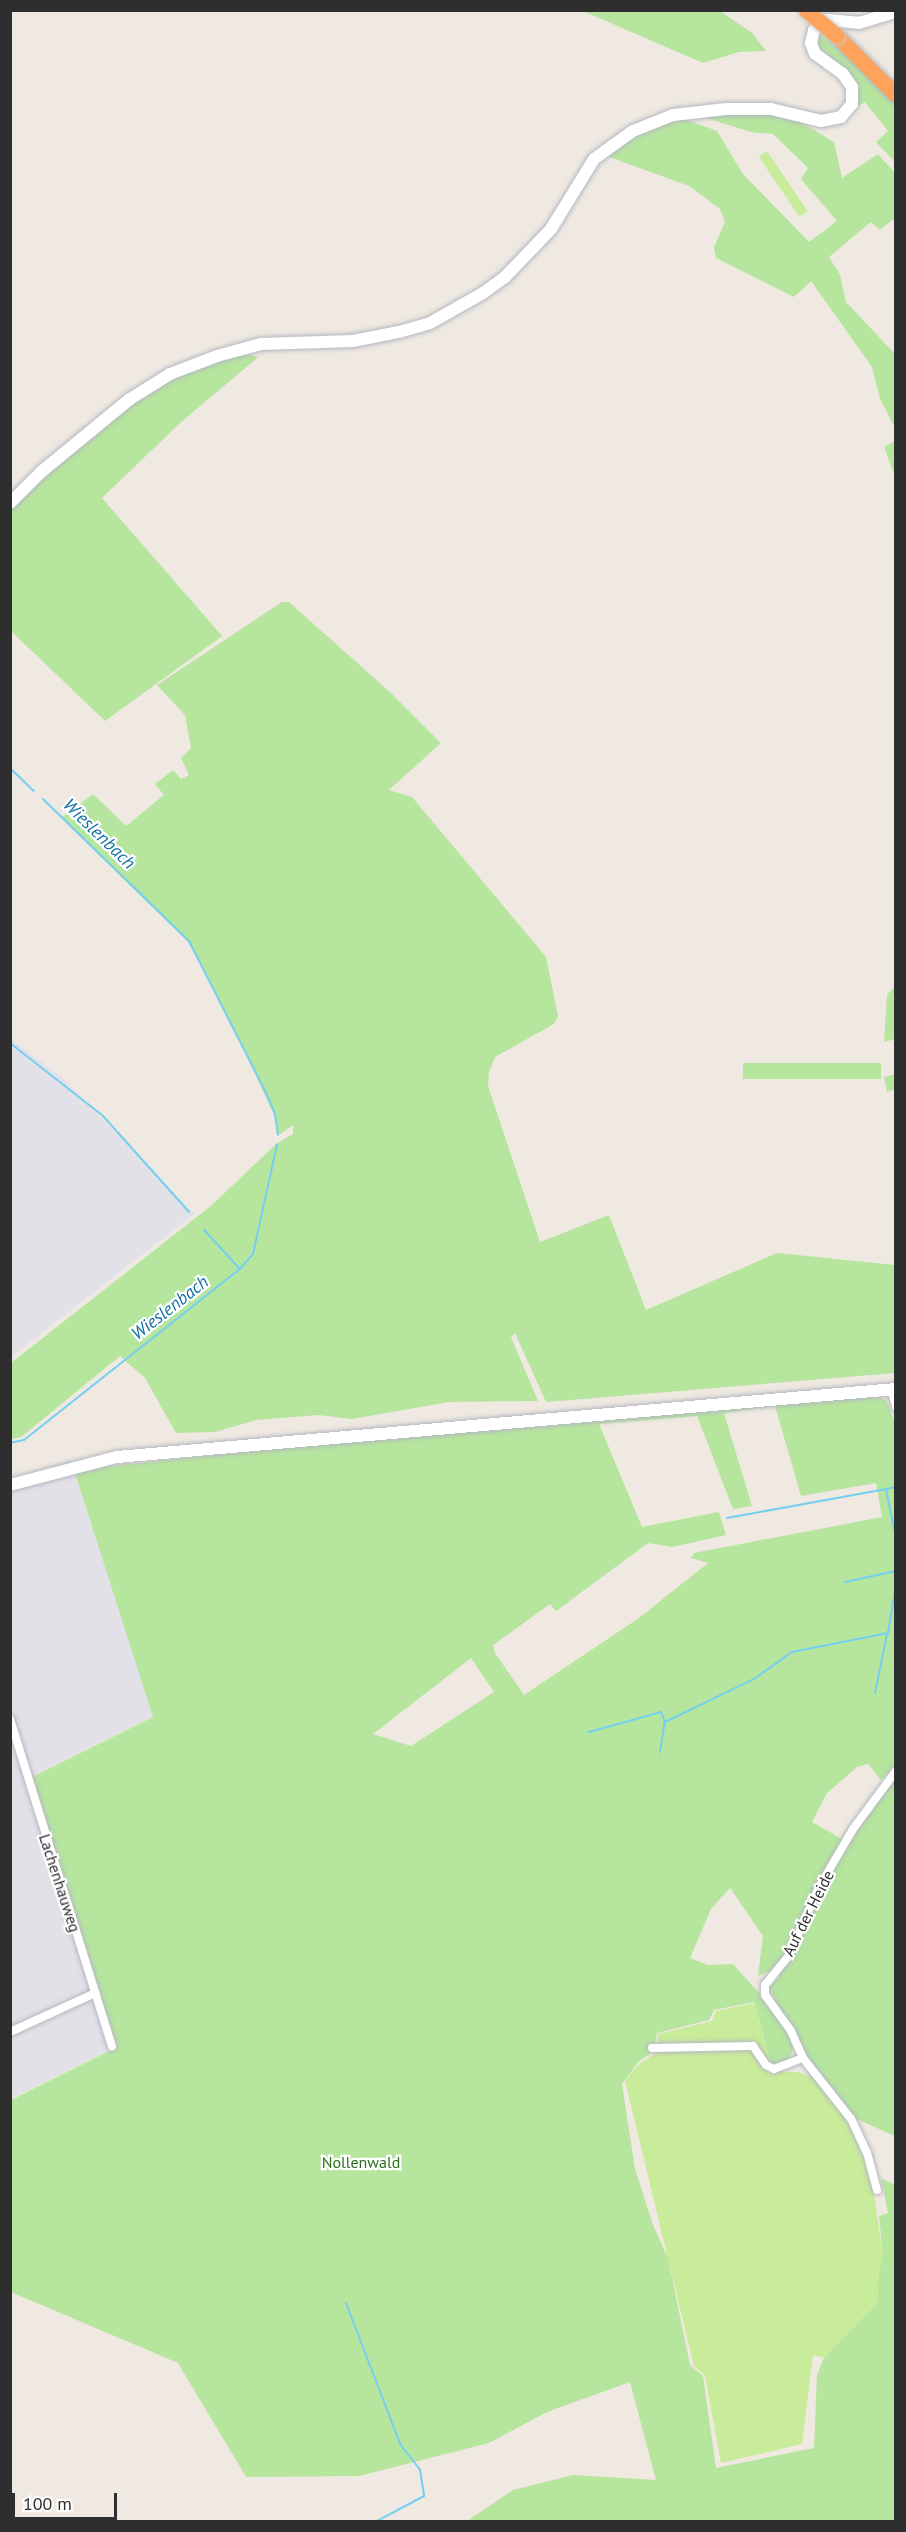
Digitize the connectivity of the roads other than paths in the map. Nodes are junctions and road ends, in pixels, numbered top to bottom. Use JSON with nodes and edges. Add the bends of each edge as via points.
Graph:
{"nodes":[{"id":1,"x":806,"y":10,"type":"edge"},
{"id":2,"x":896,"y":12,"type":"edge"},
{"id":3,"x":896,"y":95,"type":"edge"},
{"id":4,"x":10,"y":503,"type":"edge"},
{"id":5,"x":893,"y":1389,"type":"edge"},
{"id":6,"x":896,"y":1407,"type":"edge"},
{"id":7,"x":10,"y":1485,"type":"edge"},
{"id":8,"x":10,"y":1719,"type":"edge"},
{"id":9,"x":896,"y":1772,"type":"edge"},
{"id":10,"x":95,"y":1993,"type":"junction"},
{"id":11,"x":10,"y":2032,"type":"edge"},
{"id":12,"x":112,"y":2046,"type":"dead end"},
{"id":13,"x":652,"y":2048,"type":"dead end"},
{"id":14,"x":803,"y":2058,"type":"junction"},
{"id":15,"x":877,"y":2190,"type":"dead end"}],
"edges":[{"from":1,"to":3,"type":"highway","bridge":true},
{"from":2,"to":4,"type":"street","via":[[859,23],[827,20],[814,30],[811,44],[815,54],[843,74],[852,87],[852,104],[841,117],[821,121],[751,108],[687,112],[633,131],[599,153],[551,229],[505,277],[483,293],[430,323],[399,332],[353,341],[312,341],[236,350],[152,384],[41,471]]},
{"from":5,"to":6,"type":"street"},
{"from":5,"to":7,"type":"street","via":[[117,1457]]},
{"from":8,"to":10,"type":"street","name":"Lachenhauweg"},
{"from":9,"to":14,"type":"street","name":"Auf der Heide","via":[[853,1829],[819,1887],[788,1957],[765,1985],[765,1995],[791,2031]]},
{"from":10,"to":11,"type":"street"},
{"from":10,"to":12,"type":"street","name":"Lachenhauweg"},
{"from":13,"to":14,"type":"street","via":[[753,2046],[766,2065],[774,2069]]},
{"from":14,"to":15,"type":"street","name":"Auf der Heide","via":[[851,2119]]}]}
